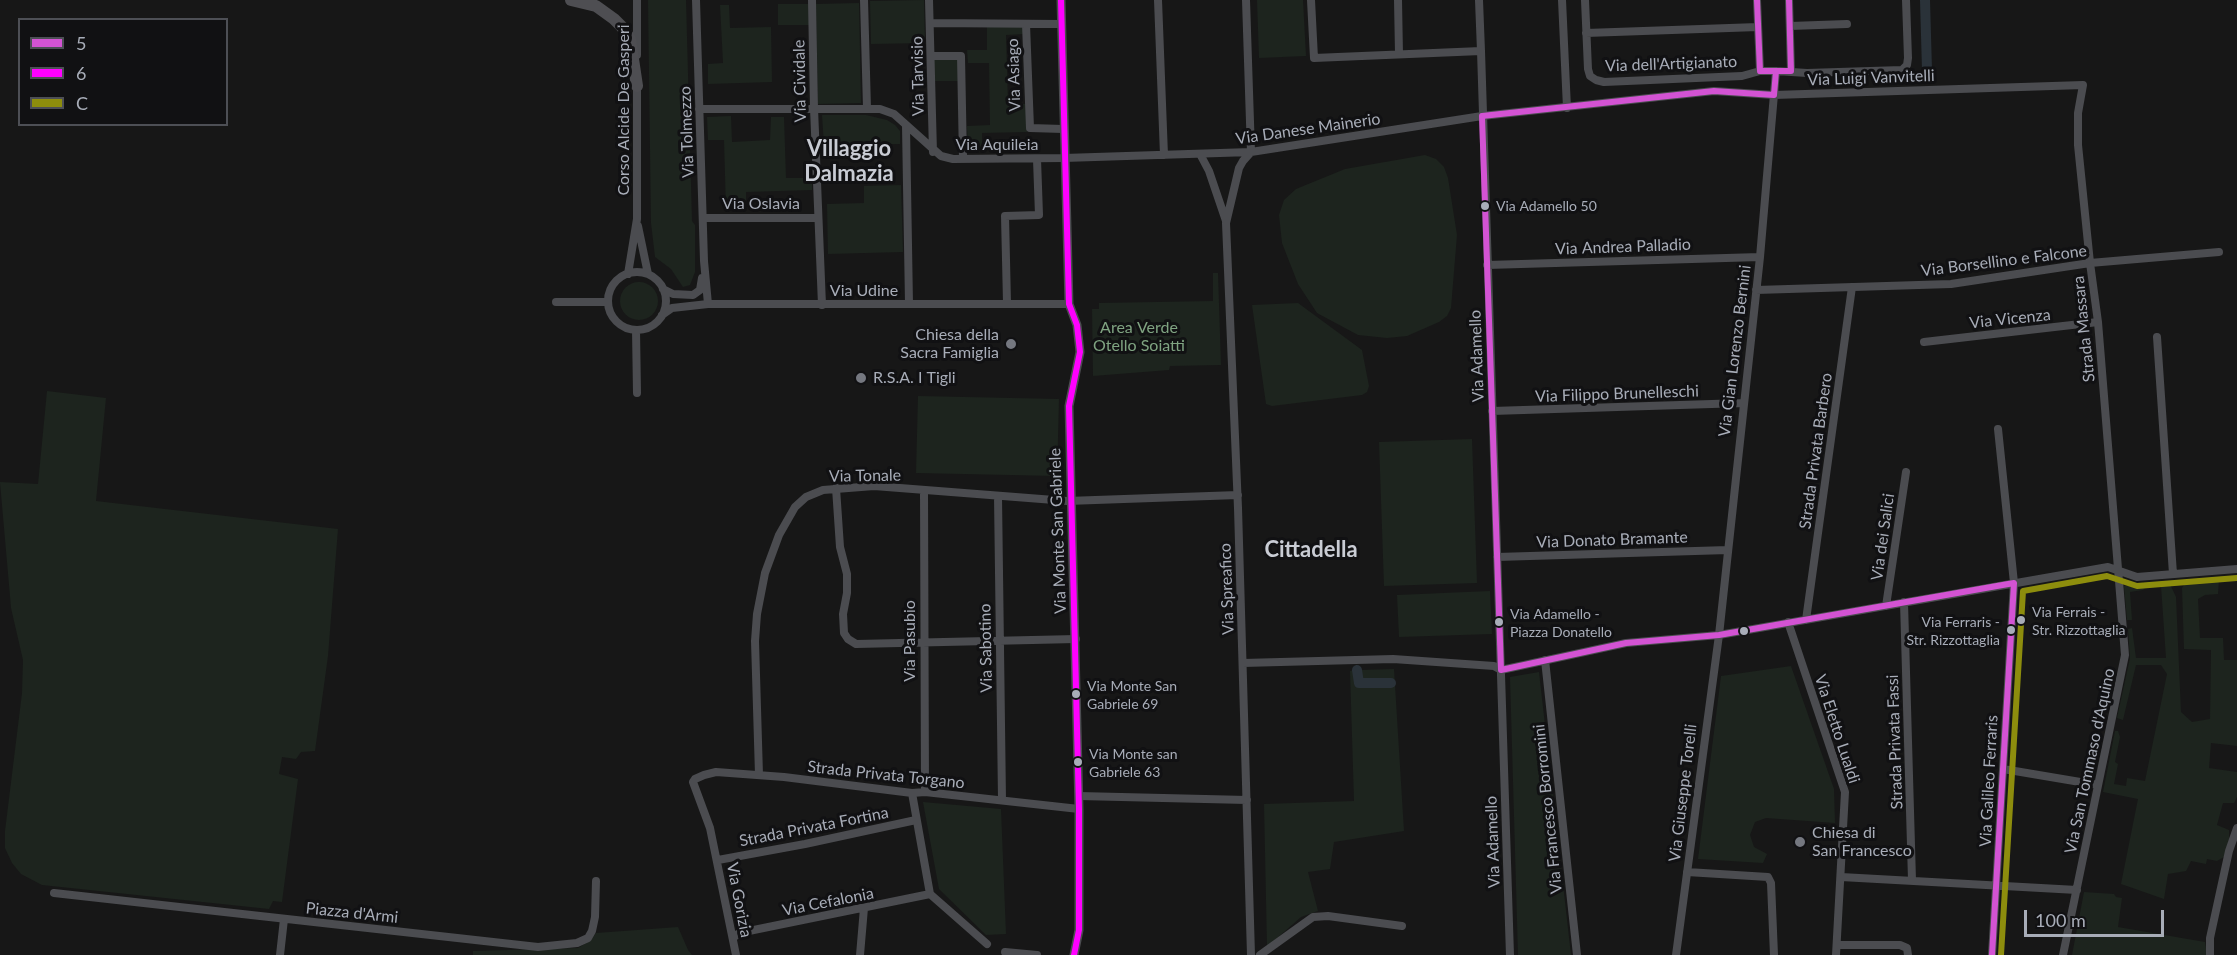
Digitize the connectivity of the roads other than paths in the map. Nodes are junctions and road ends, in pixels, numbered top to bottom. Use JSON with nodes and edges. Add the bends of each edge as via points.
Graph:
{"nodes":[{"id":1,"x":571,"y":0,"type":"edge"},
{"id":2,"x":637,"y":0,"type":"edge"},
{"id":3,"x":812,"y":0,"type":"edge"},
{"id":4,"x":864,"y":0,"type":"edge"},
{"id":5,"x":929,"y":0,"type":"edge"},
{"id":6,"x":1061,"y":0,"type":"edge"},
{"id":7,"x":1158,"y":0,"type":"edge"},
{"id":8,"x":1246,"y":0,"type":"edge"},
{"id":9,"x":1311,"y":0,"type":"edge"},
{"id":10,"x":1398,"y":0,"type":"edge"},
{"id":11,"x":1479,"y":0,"type":"edge"},
{"id":12,"x":1562,"y":0,"type":"edge"},
{"id":13,"x":1585,"y":0,"type":"edge"},
{"id":14,"x":1757,"y":0,"type":"edge"},
{"id":15,"x":1789,"y":0,"type":"edge"},
{"id":16,"x":1906,"y":0,"type":"edge"},
{"id":17,"x":696,"y":1,"type":"edge"},
{"id":18,"x":930,"y":23,"type":"junction"},
{"id":19,"x":1026,"y":24,"type":"junction"},
{"id":20,"x":1061,"y":24,"type":"junction"},
{"id":21,"x":1847,"y":24,"type":"dead end"},
{"id":22,"x":1790,"y":26,"type":"junction"},
{"id":23,"x":1758,"y":27,"type":"junction"},
{"id":24,"x":1586,"y":33,"type":"junction"},
{"id":25,"x":1481,"y":51,"type":"junction"},
{"id":26,"x":1400,"y":54,"type":"junction"},
{"id":27,"x":931,"y":56,"type":"junction"},
{"id":28,"x":1760,"y":71,"type":"junction"},
{"id":29,"x":1776,"y":71,"type":"junction"},
{"id":30,"x":1791,"y":71,"type":"junction"},
{"id":31,"x":2083,"y":85,"type":"joint"},
{"id":32,"x":637,"y":86,"type":"junction"},
{"id":33,"x":1774,"y":94,"type":"junction"},
{"id":34,"x":814,"y":108,"type":"junction"},
{"id":35,"x":867,"y":108,"type":"junction"},
{"id":36,"x":1567,"y":108,"type":"junction"},
{"id":37,"x":699,"y":109,"type":"junction"},
{"id":38,"x":1482,"y":116,"type":"junction"},
{"id":39,"x":906,"y":126,"type":"junction"},
{"id":40,"x":1063,"y":129,"type":"junction"},
{"id":41,"x":933,"y":152,"type":"junction"},
{"id":42,"x":1251,"y":152,"type":"junction"},
{"id":43,"x":1200,"y":154,"type":"junction"},
{"id":44,"x":1164,"y":155,"type":"junction"},
{"id":45,"x":1064,"y":158,"type":"junction"},
{"id":46,"x":963,"y":159,"type":"junction"},
{"id":47,"x":1037,"y":159,"type":"junction"},
{"id":48,"x":703,"y":218,"type":"junction"},
{"id":49,"x":818,"y":218,"type":"junction"},
{"id":50,"x":637,"y":219,"type":"junction"},
{"id":51,"x":1226,"y":223,"type":"junction"},
{"id":52,"x":2218,"y":252,"type":"dead end"},
{"id":53,"x":1760,"y":257,"type":"junction"},
{"id":54,"x":704,"y":261,"type":"junction"},
{"id":55,"x":2090,"y":263,"type":"junction"},
{"id":56,"x":1487,"y":265,"type":"junction"},
{"id":57,"x":628,"y":274,"type":"junction"},
{"id":58,"x":648,"y":274,"type":"junction"},
{"id":59,"x":1852,"y":287,"type":"junction"},
{"id":60,"x":663,"y":289,"type":"junction"},
{"id":61,"x":1756,"y":290,"type":"junction"},
{"id":62,"x":556,"y":302,"type":"dead end"},
{"id":63,"x":608,"y":302,"type":"junction"},
{"id":64,"x":1007,"y":303,"type":"junction"},
{"id":65,"x":708,"y":304,"type":"junction"},
{"id":66,"x":909,"y":304,"type":"junction"},
{"id":67,"x":1069,"y":304,"type":"junction"},
{"id":68,"x":822,"y":305,"type":"junction"},
{"id":69,"x":662,"y":315,"type":"junction"},
{"id":70,"x":2098,"y":322,"type":"junction"},
{"id":71,"x":636,"y":330,"type":"junction"},
{"id":72,"x":2157,"y":337,"type":"dead end"},
{"id":73,"x":1924,"y":342,"type":"dead end"},
{"id":74,"x":637,"y":393,"type":"dead end"},
{"id":75,"x":1743,"y":403,"type":"junction"},
{"id":76,"x":1492,"y":411,"type":"junction"},
{"id":77,"x":1998,"y":429,"type":"dead end"},
{"id":78,"x":1906,"y":472,"type":"dead end"},
{"id":79,"x":836,"y":488,"type":"junction"},
{"id":80,"x":924,"y":490,"type":"junction"},
{"id":81,"x":1238,"y":495,"type":"junction"},
{"id":82,"x":998,"y":496,"type":"junction"},
{"id":83,"x":1072,"y":500,"type":"junction"},
{"id":84,"x":1728,"y":550,"type":"junction"},
{"id":85,"x":1497,"y":557,"type":"junction"},
{"id":86,"x":2237,"y":569,"type":"edge"},
{"id":87,"x":2118,"y":571,"type":"junction"},
{"id":88,"x":2173,"y":574,"type":"junction"},
{"id":89,"x":2014,"y":583,"type":"junction"},
{"id":90,"x":1904,"y":602,"type":"junction"},
{"id":91,"x":1886,"y":606,"type":"junction"},
{"id":92,"x":1806,"y":620,"type":"junction"},
{"id":93,"x":1788,"y":622,"type":"junction"},
{"id":94,"x":1719,"y":634,"type":"junction"},
{"id":95,"x":1076,"y":639,"type":"junction"},
{"id":96,"x":1000,"y":641,"type":"junction"},
{"id":97,"x":923,"y":643,"type":"junction"},
{"id":98,"x":1545,"y":660,"type":"junction"},
{"id":99,"x":1243,"y":663,"type":"junction"},
{"id":100,"x":1501,"y":670,"type":"junction"},
{"id":101,"x":2003,"y":770,"type":"junction"},
{"id":102,"x":759,"y":775,"type":"junction"},
{"id":103,"x":693,"y":783,"type":"joint"},
{"id":104,"x":2098,"y":785,"type":"junction"},
{"id":105,"x":925,"y":792,"type":"junction"},
{"id":106,"x":912,"y":793,"type":"junction"},
{"id":107,"x":1079,"y":796,"type":"junction"},
{"id":108,"x":1002,"y":800,"type":"junction"},
{"id":109,"x":1247,"y":800,"type":"junction"},
{"id":110,"x":1079,"y":808,"type":"junction"},
{"id":111,"x":916,"y":820,"type":"junction"},
{"id":112,"x":2237,"y":828,"type":"edge"},
{"id":113,"x":718,"y":860,"type":"junction"},
{"id":114,"x":1687,"y":872,"type":"junction"},
{"id":115,"x":1841,"y":877,"type":"junction"},
{"id":116,"x":1912,"y":880,"type":"junction"},
{"id":117,"x":596,"y":881,"type":"dead end"},
{"id":118,"x":1996,"y":884,"type":"junction"},
{"id":119,"x":2077,"y":890,"type":"junction"},
{"id":120,"x":54,"y":893,"type":"dead end"},
{"id":121,"x":930,"y":894,"type":"junction"},
{"id":122,"x":864,"y":908,"type":"junction"},
{"id":123,"x":284,"y":920,"type":"junction"},
{"id":124,"x":1402,"y":926,"type":"dead end"},
{"id":125,"x":733,"y":938,"type":"junction"},
{"id":126,"x":987,"y":944,"type":"dead end"},
{"id":127,"x":1836,"y":945,"type":"junction"},
{"id":128,"x":1005,"y":952,"type":"dead end"},
{"id":129,"x":280,"y":955,"type":"edge"},
{"id":130,"x":736,"y":955,"type":"edge"},
{"id":131,"x":860,"y":955,"type":"edge"},
{"id":132,"x":1037,"y":955,"type":"edge"},
{"id":133,"x":1074,"y":955,"type":"edge"},
{"id":134,"x":1251,"y":955,"type":"edge"},
{"id":135,"x":1260,"y":955,"type":"edge"},
{"id":136,"x":1510,"y":955,"type":"edge"},
{"id":137,"x":1577,"y":955,"type":"edge"},
{"id":138,"x":1676,"y":955,"type":"edge"},
{"id":139,"x":1774,"y":955,"type":"edge"},
{"id":140,"x":1836,"y":955,"type":"edge"},
{"id":141,"x":1908,"y":955,"type":"edge"},
{"id":142,"x":1992,"y":955,"type":"edge"},
{"id":143,"x":2063,"y":955,"type":"edge"},
{"id":144,"x":2210,"y":955,"type":"edge"}],
"edges":[{"from":1,"to":32,"type":"highway","via":[[596,6],[622,27],[630,39]]},
{"from":2,"to":32,"type":"street","name":"Corso Alcide De Gasperi"},
{"from":3,"to":34,"type":"street","name":"Via Cividale"},
{"from":4,"to":35,"type":"street"},
{"from":5,"to":18,"type":"street","name":"Via Tarvisio"},
{"from":6,"to":20,"type":"street","name":"Via Monte San Gabriele"},
{"from":7,"to":44,"type":"street"},
{"from":8,"to":42,"type":"street"},
{"from":9,"to":26,"type":"street","via":[[1314,58]]},
{"from":10,"to":26,"type":"street"},
{"from":11,"to":25,"type":"street","name":"Via Adamello"},
{"from":12,"to":36,"type":"street"},
{"from":13,"to":24,"type":"street","name":"Via dell'Artigianato"},
{"from":14,"to":23,"type":"street"},
{"from":15,"to":22,"type":"street"},
{"from":16,"to":30,"type":"street","name":"Via dell'Artigianato","via":[[1908,58],[1902,70]]},
{"from":17,"to":37,"type":"street","name":"Via Tolmezzo"},
{"from":18,"to":19,"type":"street"},
{"from":18,"to":27,"type":"street","name":"Via Tarvisio"},
{"from":19,"to":20,"type":"street"},
{"from":19,"to":40,"type":"street","name":"Via Asiago","via":[[1029,128]]},
{"from":20,"to":40,"type":"street","name":"Via Monte San Gabriele"},
{"from":21,"to":22,"type":"street"},
{"from":22,"to":30,"type":"street"},
{"from":23,"to":24,"type":"street"},
{"from":23,"to":28,"type":"street"},
{"from":24,"to":28,"type":"street","name":"Via dell'Artigianato","via":[[1590,76],[1604,82],[1742,76]]},
{"from":25,"to":26,"type":"street"},
{"from":25,"to":38,"type":"street","name":"Via Adamello"},
{"from":27,"to":41,"type":"street","name":"Via Tarvisio"},
{"from":27,"to":46,"type":"street","via":[[962,56]]},
{"from":28,"to":29,"type":"street","name":"Via dell'Artigianato"},
{"from":29,"to":30,"type":"street","name":"Via dell'Artigianato"},
{"from":29,"to":33,"type":"street","name":"Via Gian Lorenzo Bernini"},
{"from":31,"to":33,"type":"street","name":"Via Luigi Vanvitelli"},
{"from":31,"to":55,"type":"street","name":"Strada Massara","via":[[2078,145]]},
{"from":32,"to":50,"type":"street","name":"Corso Alcide De Gasperi"},
{"from":33,"to":36,"type":"street","name":"Via Luigi Vanvitelli","via":[[1714,91]]},
{"from":33,"to":53,"type":"street","name":"Via Gian Lorenzo Bernini"},
{"from":34,"to":35,"type":"street","name":"Via Aquileia"},
{"from":34,"to":37,"type":"street","name":"Via Aquileia"},
{"from":34,"to":49,"type":"street","name":"Via Cividale"},
{"from":35,"to":39,"type":"street","name":"Via Aquileia","via":[[894,114]]},
{"from":36,"to":38,"type":"street","name":"Via Luigi Vanvitelli"},
{"from":37,"to":48,"type":"street","name":"Via Tolmezzo"},
{"from":38,"to":42,"type":"street","name":"Via Danese Mainerio"},
{"from":38,"to":56,"type":"street","name":"Via Adamello"},
{"from":39,"to":41,"type":"street","name":"Via Aquileia"},
{"from":39,"to":66,"type":"street"},
{"from":40,"to":45,"type":"street","name":"Via Monte San Gabriele"},
{"from":41,"to":46,"type":"street","name":"Via Aquileia"},
{"from":42,"to":43,"type":"street","name":"Via Danese Mainerio"},
{"from":42,"to":51,"type":"street","name":"Via Spreafico","via":[[1239,168]]},
{"from":43,"to":44,"type":"street","name":"Via Danese Mainerio"},
{"from":43,"to":51,"type":"street","name":"Via Spreafico"},
{"from":44,"to":45,"type":"street","name":"Via Danese Mainerio"},
{"from":45,"to":47,"type":"street","name":"Via Aquileia"},
{"from":45,"to":67,"type":"street","name":"Via Monte San Gabriele"},
{"from":46,"to":47,"type":"street","name":"Via Aquileia"},
{"from":47,"to":64,"type":"street","via":[[1039,215],[1005,216]]},
{"from":48,"to":49,"type":"street","name":"Via Oslavia"},
{"from":48,"to":54,"type":"street","name":"Via Tolmezzo"},
{"from":49,"to":68,"type":"street","name":"Via Cividale"},
{"from":50,"to":57,"type":"street","name":"Corso Alcide De Gasperi"},
{"from":50,"to":58,"type":"street","name":"Corso Alcide De Gasperi"},
{"from":51,"to":81,"type":"street","name":"Via Spreafico"},
{"from":52,"to":55,"type":"street","name":"Via Borsellino e Falcone"},
{"from":53,"to":56,"type":"street","name":"Via Andrea Palladio"},
{"from":53,"to":61,"type":"street","name":"Via Gian Lorenzo Bernini"},
{"from":54,"to":60,"type":"street","name":"Via Tolmezzo","via":[[697,293],[673,294]]},
{"from":54,"to":65,"type":"street","name":"Via Tolmezzo"},
{"from":55,"to":59,"type":"street","name":"Via Borsellino e Falcone","via":[[1951,284]]},
{"from":55,"to":70,"type":"street","name":"Strada Massara"},
{"from":56,"to":76,"type":"street","name":"Via Adamello"},
{"from":57,"to":58,"type":"street"},
{"from":57,"to":63,"type":"street","via":[[613,285]]},
{"from":58,"to":60,"type":"street"},
{"from":59,"to":61,"type":"street","name":"Via Borsellino e Falcone"},
{"from":59,"to":92,"type":"street","name":"Strada Privata Barbero"},
{"from":60,"to":69,"type":"street","via":[[666,297]]},
{"from":61,"to":75,"type":"street","name":"Via Gian Lorenzo Bernini"},
{"from":62,"to":63,"type":"street"},
{"from":63,"to":71,"type":"street","via":[[614,318]]},
{"from":64,"to":66,"type":"street","name":"Via Udine"},
{"from":64,"to":67,"type":"street","name":"Via Udine"},
{"from":65,"to":68,"type":"street","name":"Via Udine"},
{"from":65,"to":69,"type":"street","name":"Via Udine","via":[[672,309]]},
{"from":66,"to":68,"type":"street","name":"Via Udine"},
{"from":67,"to":83,"type":"street","name":"Via Monte San Gabriele","via":[[1080,352],[1069,406]]},
{"from":69,"to":71,"type":"street","via":[[651,326]]},
{"from":70,"to":73,"type":"street","name":"Via Vicenza"},
{"from":70,"to":87,"type":"street","name":"Strada Massara"},
{"from":71,"to":74,"type":"street"},
{"from":72,"to":88,"type":"street"},
{"from":75,"to":76,"type":"street","name":"Via Filippo Brunelleschi"},
{"from":75,"to":84,"type":"street","name":"Via Gian Lorenzo Bernini"},
{"from":76,"to":85,"type":"street","name":"Via Adamello"},
{"from":77,"to":89,"type":"street","name":"Via Galileo Ferraris"},
{"from":78,"to":91,"type":"street","name":"Via dei Salici"},
{"from":79,"to":80,"type":"street","name":"Via Tonale"},
{"from":79,"to":97,"type":"street","via":[[840,547],[847,574],[844,633],[856,644]]},
{"from":79,"to":102,"type":"street","name":"Via Tonale","via":[[806,497],[795,507],[765,573],[755,628]]},
{"from":80,"to":82,"type":"street","name":"Via Tonale"},
{"from":80,"to":97,"type":"street","name":"Via Pasubio"},
{"from":81,"to":83,"type":"street","name":"Via Tonale"},
{"from":81,"to":99,"type":"street","name":"Via Spreafico"},
{"from":82,"to":83,"type":"street","name":"Via Tonale"},
{"from":82,"to":96,"type":"street","name":"Via Sabotino"},
{"from":83,"to":95,"type":"street","name":"Via Monte San Gabriele"},
{"from":84,"to":85,"type":"street","name":"Via Donato Bramante"},
{"from":84,"to":94,"type":"street","name":"Via Gian Lorenzo Bernini"},
{"from":85,"to":100,"type":"street","name":"Via Adamello"},
{"from":86,"to":88,"type":"street"},
{"from":87,"to":88,"type":"street","via":[[2137,577]]},
{"from":87,"to":89,"type":"street","via":[[2108,567]]},
{"from":87,"to":104,"type":"street","name":"Via San Tommaso d'Aquino","via":[[2125,655]]},
{"from":89,"to":90,"type":"street"},
{"from":89,"to":101,"type":"street","name":"Via Galileo Ferraris"},
{"from":90,"to":91,"type":"street"},
{"from":90,"to":116,"type":"street","name":"Strada Privata Fassi"},
{"from":91,"to":92,"type":"street"},
{"from":92,"to":93,"type":"street"},
{"from":93,"to":94,"type":"street"},
{"from":93,"to":115,"type":"street","name":"Via Eletto Lualdi","via":[[1845,792]]},
{"from":94,"to":98,"type":"street","via":[[1626,643]]},
{"from":94,"to":114,"type":"street","name":"Via Giuseppe Torelli"},
{"from":95,"to":96,"type":"street"},
{"from":95,"to":107,"type":"street","name":"Via Monte San Gabriele"},
{"from":96,"to":97,"type":"street"},
{"from":96,"to":108,"type":"street","name":"Via Sabotino"},
{"from":97,"to":105,"type":"street","name":"Via Pasubio"},
{"from":98,"to":100,"type":"street"},
{"from":98,"to":137,"type":"street","name":"Via Francesco Borromini"},
{"from":99,"to":100,"type":"street","via":[[1393,659],[1494,666]]},
{"from":99,"to":109,"type":"street","name":"Via Spreafico"},
{"from":100,"to":136,"type":"street","name":"Via Adamello"},
{"from":101,"to":104,"type":"street"},
{"from":101,"to":118,"type":"street","name":"Via Galileo Ferraris"},
{"from":102,"to":103,"type":"street","name":"Strada Privata Torgano","via":[[716,772]]},
{"from":102,"to":106,"type":"street","name":"Strada Privata Torgano"},
{"from":103,"to":113,"type":"street","name":"Via Gorizia"},
{"from":104,"to":119,"type":"street","name":"Via San Tommaso d'Aquino"},
{"from":105,"to":106,"type":"street","name":"Strada Privata Torgano"},
{"from":105,"to":108,"type":"street","name":"Strada Privata Torgano"},
{"from":106,"to":111,"type":"street"},
{"from":107,"to":109,"type":"street"},
{"from":107,"to":110,"type":"street","name":"Via Monte San Gabriele"},
{"from":108,"to":110,"type":"street","name":"Strada Privata Torgano"},
{"from":109,"to":134,"type":"street","name":"Via Spreafico"},
{"from":110,"to":133,"type":"street","name":"Via Monte San Gabriele","via":[[1079,930]]},
{"from":111,"to":113,"type":"street","name":"Strada Privata Fortina"},
{"from":111,"to":121,"type":"street"},
{"from":112,"to":144,"type":"street","via":[[2210,938]]},
{"from":113,"to":125,"type":"street","name":"Via Gorizia"},
{"from":114,"to":138,"type":"street","name":"Via Giuseppe Torelli"},
{"from":114,"to":139,"type":"street","via":[[1768,877]]},
{"from":115,"to":116,"type":"street"},
{"from":115,"to":127,"type":"street","name":"Via Eletto Lualdi"},
{"from":116,"to":118,"type":"street"},
{"from":117,"to":123,"type":"street","name":"Piazza d'Armi","via":[[592,931],[577,943],[538,946]]},
{"from":118,"to":119,"type":"street"},
{"from":118,"to":142,"type":"street","name":"Via Galileo Ferraris"},
{"from":119,"to":143,"type":"street","name":"Via San Tommaso d'Aquino"},
{"from":120,"to":123,"type":"street","name":"Piazza d'Armi"},
{"from":121,"to":122,"type":"street","name":"Via Cefalonia"},
{"from":121,"to":126,"type":"street"},
{"from":122,"to":125,"type":"street","name":"Via Cefalonia","via":[[739,933]]},
{"from":122,"to":131,"type":"street"},
{"from":123,"to":129,"type":"street"},
{"from":124,"to":135,"type":"street","via":[[1313,917]]},
{"from":125,"to":130,"type":"street","name":"Via Gorizia"},
{"from":127,"to":140,"type":"street","name":"Via Eletto Lualdi"},
{"from":127,"to":141,"type":"street","via":[[1900,945]]},
{"from":128,"to":132,"type":"street"}]}
